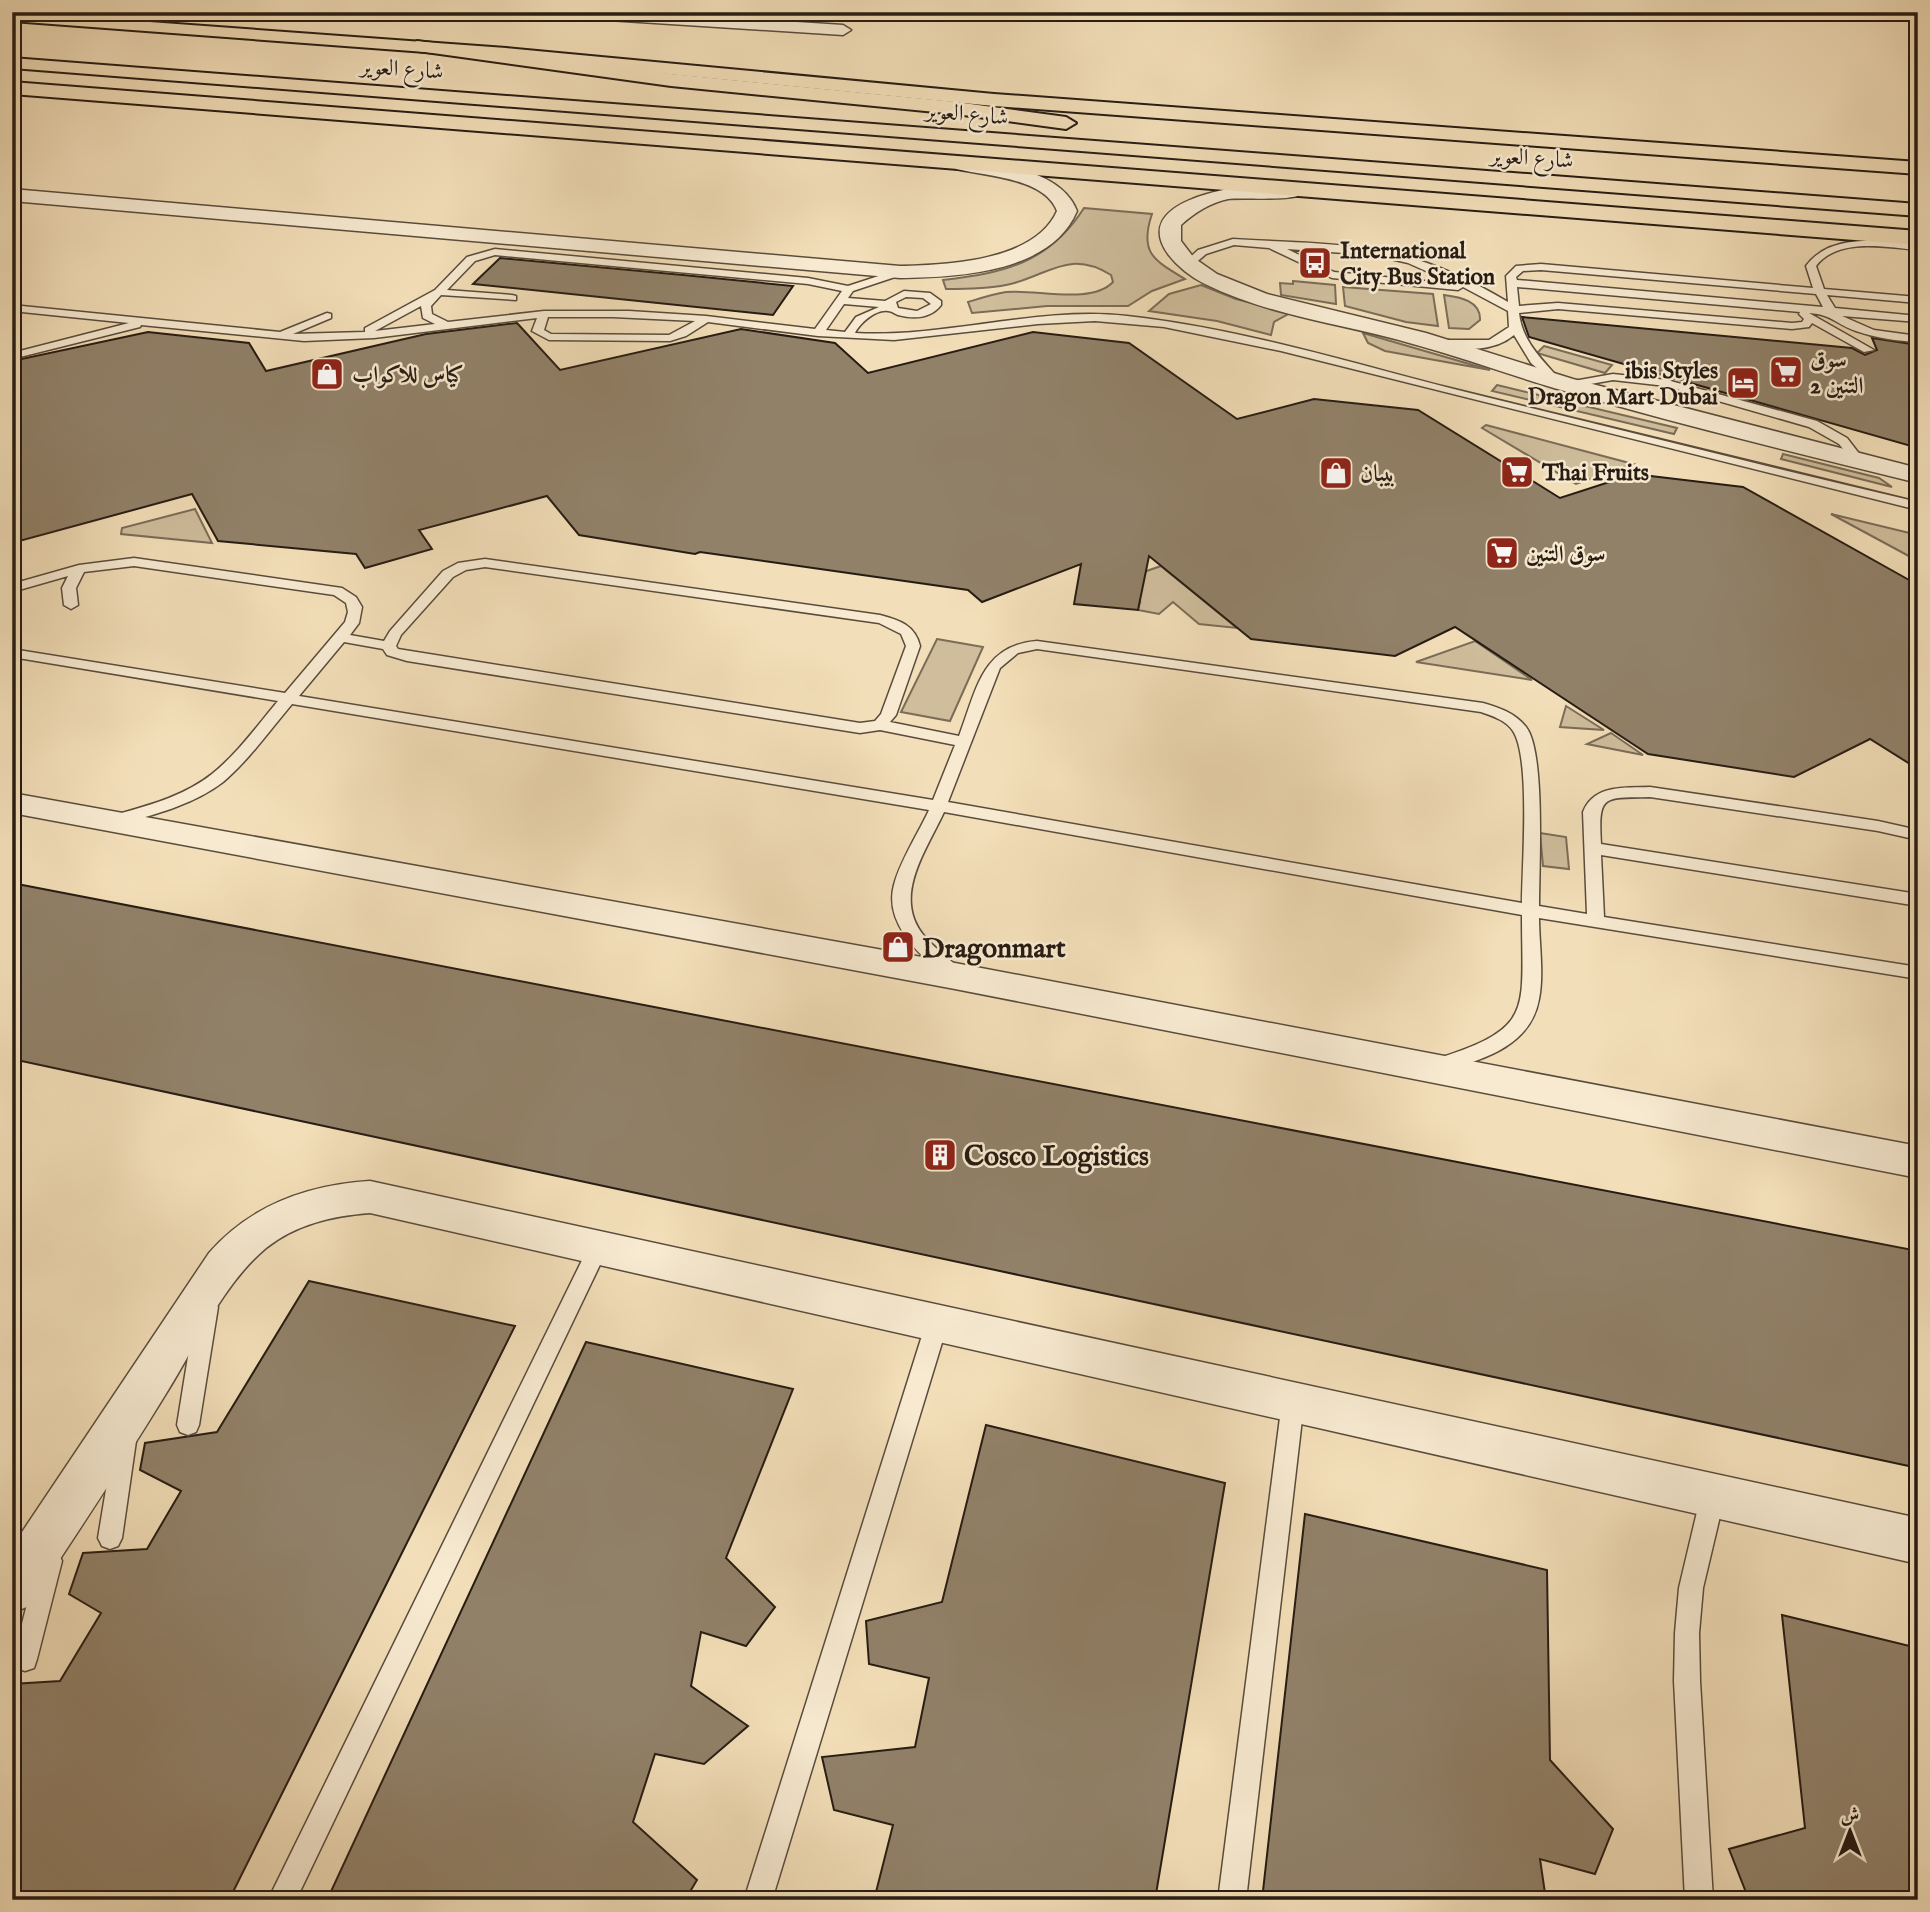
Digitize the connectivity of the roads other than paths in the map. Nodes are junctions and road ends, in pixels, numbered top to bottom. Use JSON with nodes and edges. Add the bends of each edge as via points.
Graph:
{"nodes":[{"id":1,"x":561,"y":12,"type":"edge"},
{"id":2,"x":12,"y":16,"type":"edge"},
{"id":3,"x":843,"y":30,"type":"dead end"},
{"id":4,"x":417,"y":46,"type":"junction"},
{"id":5,"x":12,"y":47,"type":"edge"},
{"id":6,"x":12,"y":63,"type":"edge"},
{"id":7,"x":12,"y":88,"type":"edge"},
{"id":8,"x":371,"y":116,"type":"junction"},
{"id":9,"x":1099,"y":130,"type":"junction"},
{"id":10,"x":1655,"y":148,"type":"junction"},
{"id":11,"x":845,"y":150,"type":"junction"},
{"id":12,"x":1131,"y":151,"type":"junction"},
{"id":13,"x":1918,"y":161,"type":"edge"},
{"id":14,"x":1918,"y":168,"type":"edge"},
{"id":15,"x":1918,"y":191,"type":"edge"},
{"id":16,"x":12,"y":195,"type":"edge"},
{"id":17,"x":1496,"y":202,"type":"junction"},
{"id":18,"x":1918,"y":210,"type":"edge"},
{"id":19,"x":1918,"y":238,"type":"edge"},
{"id":20,"x":1266,"y":242,"type":"junction"},
{"id":21,"x":1918,"y":247,"type":"edge"},
{"id":22,"x":1189,"y":263,"type":"junction"},
{"id":23,"x":900,"y":272,"type":"junction"},
{"id":24,"x":1512,"y":283,"type":"junction"},
{"id":25,"x":1474,"y":288,"type":"junction"},
{"id":26,"x":849,"y":289,"type":"junction"},
{"id":27,"x":1786,"y":289,"type":"junction"},
{"id":28,"x":438,"y":292,"type":"junction"},
{"id":29,"x":1821,"y":292,"type":"junction"},
{"id":30,"x":1850,"y":295,"type":"junction"},
{"id":31,"x":512,"y":298,"type":"dead end"},
{"id":32,"x":839,"y":300,"type":"junction"},
{"id":33,"x":1918,"y":300,"type":"edge"},
{"id":34,"x":1766,"y":306,"type":"junction"},
{"id":35,"x":1795,"y":308,"type":"junction"},
{"id":36,"x":15,"y":310,"type":"edge"},
{"id":37,"x":1514,"y":310,"type":"junction"},
{"id":38,"x":1831,"y":311,"type":"junction"},
{"id":39,"x":544,"y":314,"type":"junction"},
{"id":40,"x":830,"y":314,"type":"junction"},
{"id":41,"x":327,"y":316,"type":"dead end"},
{"id":42,"x":863,"y":317,"type":"junction"},
{"id":43,"x":1902,"y":317,"type":"junction"},
{"id":44,"x":1810,"y":318,"type":"junction"},
{"id":45,"x":1918,"y":318,"type":"edge"},
{"id":46,"x":706,"y":319,"type":"junction"},
{"id":47,"x":146,"y":322,"type":"junction"},
{"id":48,"x":444,"y":324,"type":"junction"},
{"id":49,"x":1768,"y":325,"type":"junction"},
{"id":50,"x":1515,"y":327,"type":"junction"},
{"id":51,"x":818,"y":332,"type":"junction"},
{"id":52,"x":274,"y":335,"type":"junction"},
{"id":53,"x":360,"y":335,"type":"junction"},
{"id":54,"x":849,"y":335,"type":"junction"},
{"id":55,"x":1918,"y":339,"type":"edge"},
{"id":56,"x":1431,"y":341,"type":"junction"},
{"id":57,"x":1868,"y":349,"type":"dead end"},
{"id":58,"x":12,"y":356,"type":"edge"},
{"id":59,"x":1562,"y":383,"type":"junction"},
{"id":60,"x":1918,"y":476,"type":"edge"},
{"id":61,"x":1918,"y":506,"type":"edge"},
{"id":62,"x":79,"y":569,"type":"junction"},
{"id":63,"x":12,"y":588,"type":"edge"},
{"id":64,"x":71,"y":605,"type":"dead end"},
{"id":65,"x":340,"y":637,"type":"junction"},
{"id":66,"x":389,"y":646,"type":"junction"},
{"id":67,"x":12,"y":653,"type":"edge"},
{"id":68,"x":288,"y":699,"type":"junction"},
{"id":69,"x":880,"y":725,"type":"junction"},
{"id":70,"x":965,"y":742,"type":"junction"},
{"id":71,"x":12,"y":803,"type":"edge"},
{"id":72,"x":939,"y":806,"type":"junction"},
{"id":73,"x":114,"y":821,"type":"junction"},
{"id":74,"x":1918,"y":835,"type":"edge"},
{"id":75,"x":1593,"y":848,"type":"junction"},
{"id":76,"x":1918,"y":900,"type":"edge"},
{"id":77,"x":1532,"y":910,"type":"junction"},
{"id":78,"x":1596,"y":922,"type":"junction"},
{"id":79,"x":1918,"y":973,"type":"edge"},
{"id":80,"x":955,"y":976,"type":"junction"},
{"id":81,"x":1427,"y":1069,"type":"junction"},
{"id":82,"x":1918,"y":1162,"type":"edge"},
{"id":83,"x":598,"y":1248,"type":"junction"},
{"id":84,"x":211,"y":1285,"type":"junction"},
{"id":85,"x":937,"y":1323,"type":"junction"},
{"id":86,"x":1293,"y":1402,"type":"junction"},
{"id":87,"x":129,"y":1414,"type":"junction"},
{"id":88,"x":188,"y":1425,"type":"dead end"},
{"id":89,"x":1713,"y":1496,"type":"junction"},
{"id":90,"x":62,"y":1515,"type":"junction"},
{"id":91,"x":110,"y":1538,"type":"dead end"},
{"id":92,"x":1918,"y":1541,"type":"edge"},
{"id":93,"x":12,"y":1589,"type":"edge"},
{"id":94,"x":25,"y":1659,"type":"dead end"},
{"id":95,"x":282,"y":1900,"type":"edge"},
{"id":96,"x":758,"y":1900,"type":"edge"},
{"id":97,"x":1232,"y":1900,"type":"edge"},
{"id":98,"x":1699,"y":1900,"type":"edge"}],
"edges":[{"from":1,"to":3,"type":"street"},
{"from":2,"to":4,"type":"main road"},
{"from":4,"to":9,"type":"main road","via":[[730,87],[992,112]]},
{"from":4,"to":10,"type":"main road","via":[[926,94]]},
{"from":5,"to":9,"type":"main road","name":"شارع العوير"},
{"from":6,"to":12,"type":"main road","name":"شارع العوير"},
{"from":7,"to":8,"type":"main road"},
{"from":8,"to":11,"type":"main road"},
{"from":8,"to":12,"type":"main road","via":[[704,129],[1041,153]]},
{"from":9,"to":15,"type":"main road","name":"شارع العوير"},
{"from":10,"to":13,"type":"main road"},
{"from":10,"to":14,"type":"main road"},
{"from":11,"to":17,"type":"main road"},
{"from":11,"to":23,"type":"street","via":[[1009,173],[1045,186],[1064,202],[1066,214],[1059,226],[1023,252],[966,267]]},
{"from":12,"to":18,"type":"main road","name":"شارع العوير"},
{"from":16,"to":23,"type":"street"},
{"from":17,"to":19,"type":"main road"},
{"from":17,"to":22,"type":"street","via":[[1258,191],[1220,195],[1190,205],[1171,223],[1172,246]]},
{"from":20,"to":22,"type":"lane","via":[[1223,243]]},
{"from":20,"to":25,"type":"lane","via":[[1393,255]]},
{"from":20,"to":25,"type":"lane","via":[[1332,275]]},
{"from":21,"to":29,"type":"lane","via":[[1863,244],[1829,250],[1811,266]]},
{"from":22,"to":56,"type":"street","via":[[1211,278],[1253,295]]},
{"from":23,"to":26,"type":"lane"},
{"from":24,"to":27,"type":"lane","via":[[1515,270],[1532,266]]},
{"from":24,"to":34,"type":"lane"},
{"from":24,"to":37,"type":"lane"},
{"from":25,"to":37,"type":"lane"},
{"from":26,"to":28,"type":"lane","via":[[504,252],[471,259]]},
{"from":26,"to":32,"type":"lane"},
{"from":27,"to":29,"type":"lane"},
{"from":27,"to":35,"type":"lane"},
{"from":28,"to":31,"type":"lane"},
{"from":28,"to":48,"type":"lane","via":[[425,312]]},
{"from":28,"to":53,"type":"lane"},
{"from":29,"to":30,"type":"lane"},
{"from":29,"to":38,"type":"lane"},
{"from":30,"to":33,"type":"lane"},
{"from":30,"to":43,"type":"lane"},
{"from":32,"to":40,"type":"lane"},
{"from":32,"to":42,"type":"lane","via":[[889,306]]},
{"from":34,"to":35,"type":"lane"},
{"from":34,"to":49,"type":"lane","via":[[1773,316]]},
{"from":35,"to":38,"type":"lane"},
{"from":35,"to":44,"type":"lane"},
{"from":36,"to":47,"type":"lane"},
{"from":37,"to":49,"type":"lane","via":[[1558,306]]},
{"from":37,"to":50,"type":"lane"},
{"from":38,"to":43,"type":"lane"},
{"from":38,"to":55,"type":"lane","via":[[1868,331]]},
{"from":39,"to":46,"type":"lane"},
{"from":39,"to":46,"type":"lane","via":[[538,331],[549,337],[670,338]]},
{"from":39,"to":48,"type":"lane"},
{"from":40,"to":42,"type":"lane"},
{"from":40,"to":51,"type":"lane"},
{"from":41,"to":52,"type":"lane"},
{"from":42,"to":54,"type":"lane"},
{"from":43,"to":45,"type":"lane"},
{"from":44,"to":49,"type":"lane","via":[[1800,326]]},
{"from":44,"to":57,"type":"lane"},
{"from":46,"to":51,"type":"lane"},
{"from":47,"to":52,"type":"lane"},
{"from":47,"to":58,"type":"lane"},
{"from":48,"to":53,"type":"lane"},
{"from":50,"to":56,"type":"lane","via":[[1503,339],[1478,345]]},
{"from":50,"to":59,"type":"lane","via":[[1535,360]]},
{"from":51,"to":54,"type":"lane"},
{"from":52,"to":53,"type":"lane"},
{"from":54,"to":61,"type":"lane","via":[[934,334],[1051,318],[1165,324]]},
{"from":56,"to":59,"type":"street"},
{"from":59,"to":60,"type":"street"},
{"from":62,"to":63,"type":"lane"},
{"from":62,"to":64,"type":"lane","via":[[69,588]]},
{"from":62,"to":65,"type":"lane","via":[[134,562],[337,591],[348,596],[356,608],[352,623]]},
{"from":65,"to":66,"type":"lane"},
{"from":65,"to":68,"type":"lane"},
{"from":66,"to":69,"type":"lane","via":[[392,652],[407,657],[625,693],[852,727]]},
{"from":66,"to":69,"type":"lane","via":[[394,634],[448,574],[485,563],[868,617],[900,626],[912,637],[913,646],[888,715]]},
{"from":67,"to":68,"type":"lane"},
{"from":68,"to":72,"type":"lane"},
{"from":68,"to":73,"type":"lane","via":[[216,779],[142,815]]},
{"from":69,"to":70,"type":"lane"},
{"from":70,"to":72,"type":"lane"},
{"from":70,"to":77,"type":"lane","via":[[998,658],[1009,650],[1040,644],[1483,708],[1517,724],[1527,741]]},
{"from":71,"to":73,"type":"street"},
{"from":72,"to":77,"type":"lane"},
{"from":72,"to":80,"type":"lane","via":[[902,885],[900,908],[919,943]]},
{"from":73,"to":80,"type":"street"},
{"from":74,"to":75,"type":"lane","via":[[1713,800],[1626,791],[1601,797],[1594,804]]},
{"from":75,"to":76,"type":"lane"},
{"from":75,"to":78,"type":"lane"},
{"from":77,"to":78,"type":"lane"},
{"from":77,"to":81,"type":"lane","via":[[1531,997],[1522,1025],[1496,1045]]},
{"from":78,"to":79,"type":"lane"},
{"from":80,"to":81,"type":"street"},
{"from":81,"to":82,"type":"street"},
{"from":83,"to":84,"type":"street","via":[[370,1197],[339,1198],[278,1219],[251,1237],[228,1259]]},
{"from":83,"to":85,"type":"street"},
{"from":83,"to":95,"type":"lane"},
{"from":84,"to":87,"type":"street"},
{"from":84,"to":88,"type":"lane"},
{"from":85,"to":86,"type":"street"},
{"from":85,"to":96,"type":"lane"},
{"from":86,"to":89,"type":"street"},
{"from":86,"to":97,"type":"lane"},
{"from":87,"to":90,"type":"street"},
{"from":87,"to":91,"type":"lane"},
{"from":89,"to":92,"type":"street"},
{"from":89,"to":98,"type":"lane","via":[[1691,1588],[1687,1633]]},
{"from":90,"to":93,"type":"street"},
{"from":90,"to":94,"type":"lane"}]}
